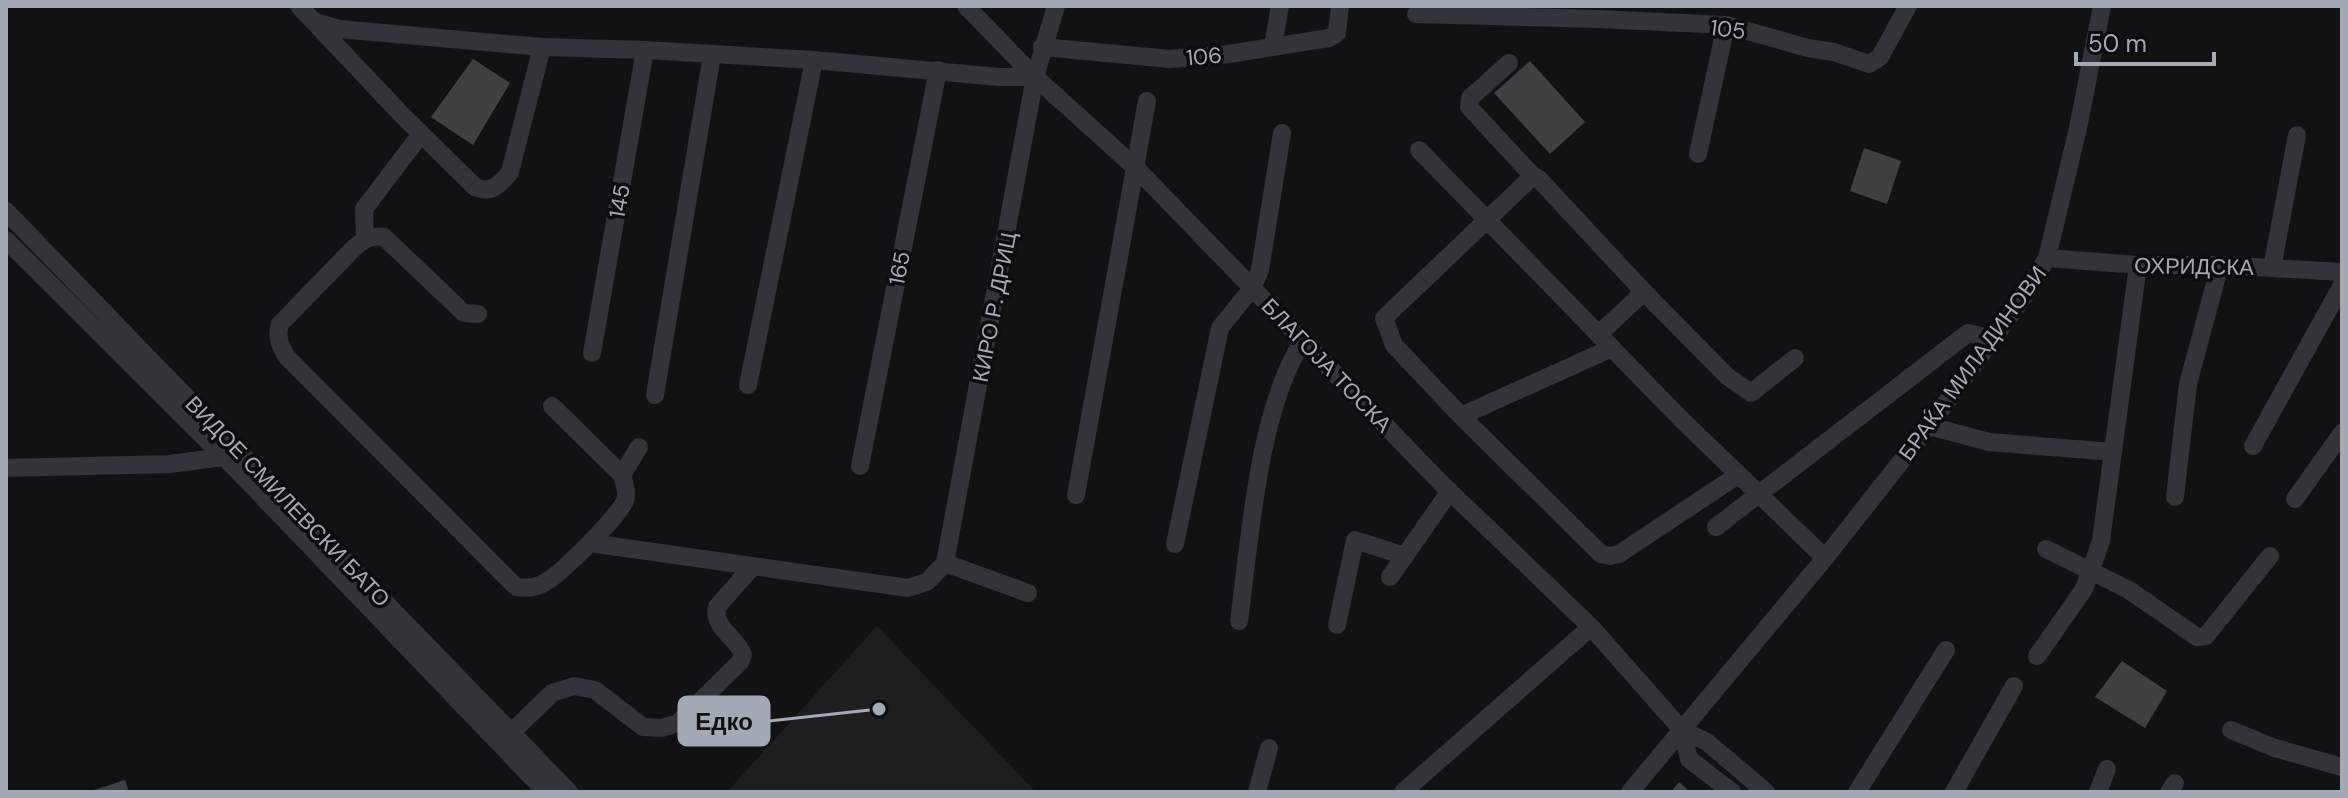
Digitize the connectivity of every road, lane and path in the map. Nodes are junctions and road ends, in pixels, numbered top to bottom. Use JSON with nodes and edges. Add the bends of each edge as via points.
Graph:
{"nodes":[{"id":1,"x":299,"y":6,"type":"edge"},
{"id":2,"x":966,"y":6,"type":"edge"},
{"id":3,"x":1056,"y":6,"type":"edge"},
{"id":4,"x":1280,"y":6,"type":"edge"},
{"id":5,"x":1340,"y":6,"type":"edge"},
{"id":6,"x":1908,"y":6,"type":"edge"},
{"id":7,"x":2102,"y":6,"type":"edge"},
{"id":8,"x":1454,"y":10,"type":"edge"},
{"id":9,"x":1416,"y":14,"type":"dead end"},
{"id":10,"x":315,"y":22,"type":"junction"},
{"id":11,"x":1726,"y":25,"type":"junction"},
{"id":12,"x":1273,"y":46,"type":"junction"},
{"id":13,"x":542,"y":47,"type":"junction"},
{"id":14,"x":1042,"y":47,"type":"junction"},
{"id":15,"x":645,"y":50,"type":"junction"},
{"id":16,"x":712,"y":55,"type":"junction"},
{"id":17,"x":814,"y":60,"type":"junction"},
{"id":18,"x":1509,"y":63,"type":"dead end"},
{"id":19,"x":938,"y":70,"type":"junction"},
{"id":20,"x":1035,"y":77,"type":"junction"},
{"id":21,"x":1147,"y":101,"type":"dead end"},
{"id":22,"x":1282,"y":133,"type":"dead end"},
{"id":23,"x":421,"y":134,"type":"junction"},
{"id":24,"x":2297,"y":135,"type":"dead end"},
{"id":25,"x":1419,"y":150,"type":"dead end"},
{"id":26,"x":1698,"y":154,"type":"dead end"},
{"id":27,"x":1137,"y":169,"type":"junction"},
{"id":28,"x":1533,"y":176,"type":"junction"},
{"id":29,"x":6,"y":211,"type":"edge"},
{"id":30,"x":1487,"y":217,"type":"junction"},
{"id":31,"x":365,"y":239,"type":"junction"},
{"id":32,"x":6,"y":240,"type":"edge"},
{"id":33,"x":2047,"y":258,"type":"junction"},
{"id":34,"x":2138,"y":265,"type":"junction"},
{"id":35,"x":2220,"y":265,"type":"junction"},
{"id":36,"x":2272,"y":268,"type":"junction"},
{"id":37,"x":2342,"y":272,"type":"edge"},
{"id":38,"x":2342,"y":285,"type":"edge"},
{"id":39,"x":1252,"y":288,"type":"junction"},
{"id":40,"x":1644,"y":292,"type":"junction"},
{"id":41,"x":478,"y":314,"type":"dead end"},
{"id":42,"x":1993,"y":339,"type":"junction"},
{"id":43,"x":1303,"y":341,"type":"junction"},
{"id":44,"x":1606,"y":341,"type":"junction"},
{"id":45,"x":592,"y":353,"type":"dead end"},
{"id":46,"x":1795,"y":358,"type":"dead end"},
{"id":47,"x":748,"y":385,"type":"dead end"},
{"id":48,"x":655,"y":395,"type":"dead end"},
{"id":49,"x":552,"y":406,"type":"dead end"},
{"id":50,"x":1461,"y":416,"type":"junction"},
{"id":51,"x":1929,"y":426,"type":"junction"},
{"id":52,"x":2342,"y":433,"type":"edge"},
{"id":53,"x":2253,"y":446,"type":"dead end"},
{"id":54,"x":639,"y":447,"type":"dead end"},
{"id":55,"x":2113,"y":452,"type":"junction"},
{"id":56,"x":223,"y":457,"type":"junction"},
{"id":57,"x":860,"y":466,"type":"dead end"},
{"id":58,"x":6,"y":468,"type":"edge"},
{"id":59,"x":622,"y":475,"type":"junction"},
{"id":60,"x":1738,"y":475,"type":"junction"},
{"id":61,"x":1450,"y":491,"type":"junction"},
{"id":62,"x":1756,"y":494,"type":"junction"},
{"id":63,"x":1076,"y":495,"type":"dead end"},
{"id":64,"x":2175,"y":497,"type":"dead end"},
{"id":65,"x":2295,"y":499,"type":"dead end"},
{"id":66,"x":1716,"y":527,"type":"dead end"},
{"id":67,"x":590,"y":543,"type":"junction"},
{"id":68,"x":1175,"y":544,"type":"dead end"},
{"id":69,"x":2046,"y":549,"type":"dead end"},
{"id":70,"x":1405,"y":556,"type":"junction"},
{"id":71,"x":2270,"y":556,"type":"dead end"},
{"id":72,"x":1825,"y":558,"type":"junction"},
{"id":73,"x":945,"y":563,"type":"junction"},
{"id":74,"x":753,"y":566,"type":"junction"},
{"id":75,"x":2090,"y":572,"type":"junction"},
{"id":76,"x":1390,"y":577,"type":"dead end"},
{"id":77,"x":1028,"y":593,"type":"dead end"},
{"id":78,"x":1239,"y":621,"type":"dead end"},
{"id":79,"x":1337,"y":625,"type":"dead end"},
{"id":80,"x":1591,"y":627,"type":"junction"},
{"id":81,"x":1946,"y":650,"type":"dead end"},
{"id":82,"x":2037,"y":656,"type":"dead end"},
{"id":83,"x":2014,"y":686,"type":"dead end"},
{"id":84,"x":1682,"y":730,"type":"junction"},
{"id":85,"x":2231,"y":730,"type":"dead end"},
{"id":86,"x":512,"y":732,"type":"junction"},
{"id":87,"x":1269,"y":748,"type":"dead end"},
{"id":88,"x":2342,"y":767,"type":"edge"},
{"id":89,"x":2107,"y":769,"type":"dead end"},
{"id":90,"x":546,"y":792,"type":"edge"},
{"id":91,"x":569,"y":792,"type":"edge"},
{"id":92,"x":1257,"y":792,"type":"edge"},
{"id":93,"x":1403,"y":792,"type":"edge"},
{"id":94,"x":1630,"y":792,"type":"edge"},
{"id":95,"x":1732,"y":792,"type":"edge"},
{"id":96,"x":1766,"y":792,"type":"edge"},
{"id":97,"x":1857,"y":792,"type":"edge"},
{"id":98,"x":1954,"y":792,"type":"edge"},
{"id":99,"x":2098,"y":792,"type":"edge"}],
"edges":[{"from":1,"to":10,"type":"street"},
{"from":2,"to":20,"type":"street","name":"БЛАГОЈА ТОСКА"},
{"from":3,"to":14,"type":"street","name":"КИРО Р. ДРИЦ"},
{"from":4,"to":12,"type":"street"},
{"from":5,"to":12,"type":"street","name":"106","via":[[1337,33],[1329,38]]},
{"from":6,"to":11,"type":"street","name":"105","via":[[1880,57],[1869,64]]},
{"from":7,"to":33,"type":"street","name":"БРАЌА МИЛАДИНОВИ"},
{"from":8,"to":9,"type":"street","name":"105"},
{"from":8,"to":11,"type":"street","name":"105"},
{"from":10,"to":13,"type":"street","via":[[339,29]]},
{"from":10,"to":23,"type":"street"},
{"from":11,"to":26,"type":"street"},
{"from":12,"to":14,"type":"street","name":"106","via":[[1170,59]]},
{"from":13,"to":15,"type":"street"},
{"from":13,"to":23,"type":"street","via":[[510,172],[497,187],[475,187]]},
{"from":14,"to":20,"type":"street","name":"КИРО Р. ДРИЦ"},
{"from":15,"to":16,"type":"street"},
{"from":15,"to":45,"type":"street","name":"145"},
{"from":16,"to":17,"type":"street"},
{"from":16,"to":48,"type":"street"},
{"from":17,"to":19,"type":"street"},
{"from":17,"to":47,"type":"street"},
{"from":18,"to":28,"type":"street","via":[[1470,98],[1469,107]]},
{"from":19,"to":20,"type":"street"},
{"from":19,"to":57,"type":"street","name":"165"},
{"from":20,"to":27,"type":"street","name":"БЛАГОЈА ТОСКА"},
{"from":20,"to":73,"type":"street","name":"КИРО Р. ДРИЦ"},
{"from":21,"to":27,"type":"street"},
{"from":22,"to":39,"type":"street","via":[[1266,241]]},
{"from":23,"to":31,"type":"street","via":[[364,209]]},
{"from":24,"to":36,"type":"street"},
{"from":25,"to":30,"type":"street"},
{"from":27,"to":39,"type":"street","name":"БЛАГОЈА ТОСКА"},
{"from":27,"to":63,"type":"street"},
{"from":28,"to":30,"type":"street"},
{"from":28,"to":40,"type":"street"},
{"from":29,"to":86,"type":"street","name":"ВИДОЕ СМИЛЕВСКИ БАТО"},
{"from":30,"to":44,"type":"street"},
{"from":30,"to":50,"type":"street","via":[[1384,318],[1394,345]]},
{"from":31,"to":41,"type":"street","via":[[384,237],[464,313]]},
{"from":31,"to":67,"type":"street","via":[[280,324],[278,338],[287,357],[516,587],[549,581]]},
{"from":32,"to":56,"type":"street","name":"ВИДОЕ СМИЛЕВСКИ БАТО"},
{"from":33,"to":34,"type":"street","name":"ОХРИДСКА"},
{"from":33,"to":42,"type":"street","name":"БРАЌА МИЛАДИНОВИ"},
{"from":34,"to":35,"type":"street","name":"ОХРИДСКА"},
{"from":34,"to":55,"type":"street"},
{"from":35,"to":36,"type":"street","name":"ОХРИДСКА"},
{"from":35,"to":64,"type":"street","via":[[2188,384]]},
{"from":36,"to":37,"type":"street","name":"ОХРИДСКА"},
{"from":38,"to":53,"type":"street"},
{"from":39,"to":43,"type":"street","name":"БЛАГОЈА ТОСКА"},
{"from":39,"to":68,"type":"street","via":[[1220,328]]},
{"from":40,"to":44,"type":"street"},
{"from":40,"to":46,"type":"street","via":[[1727,376],[1751,393]]},
{"from":42,"to":51,"type":"street","name":"БРАЌА МИЛАДИНОВИ"},
{"from":42,"to":62,"type":"street","via":[[1968,333]]},
{"from":43,"to":61,"type":"street","name":"БЛАГОЈА ТОСКА"},
{"from":43,"to":78,"type":"street","via":[[1288,364],[1262,456]]},
{"from":44,"to":50,"type":"street"},
{"from":44,"to":60,"type":"street"},
{"from":49,"to":59,"type":"street"},
{"from":50,"to":60,"type":"street","via":[[1601,554],[1610,556]]},
{"from":51,"to":55,"type":"street","via":[[1989,442]]},
{"from":51,"to":72,"type":"street","name":"БРАЌА МИЛАДИНОВИ"},
{"from":52,"to":65,"type":"street"},
{"from":54,"to":59,"type":"street"},
{"from":55,"to":75,"type":"street","via":[[2101,541]]},
{"from":56,"to":58,"type":"street","via":[[170,464]]},
{"from":56,"to":90,"type":"street","name":"ВИДОЕ СМИЛЕВСКИ БАТО"},
{"from":59,"to":67,"type":"street","via":[[625,503]]},
{"from":60,"to":62,"type":"street"},
{"from":61,"to":70,"type":"street"},
{"from":61,"to":80,"type":"street","name":"БЛАГОЈА ТОСКА"},
{"from":62,"to":66,"type":"street"},
{"from":62,"to":72,"type":"street"},
{"from":67,"to":74,"type":"street"},
{"from":69,"to":75,"type":"street"},
{"from":70,"to":76,"type":"street"},
{"from":70,"to":79,"type":"street","via":[[1355,540]]},
{"from":71,"to":75,"type":"street","via":[[2206,636],[2197,637],[2129,590]]},
{"from":72,"to":84,"type":"street","name":"БРАЌА МИЛАДИНОВИ"},
{"from":73,"to":74,"type":"street","via":[[927,582],[908,588]]},
{"from":73,"to":77,"type":"street"},
{"from":74,"to":86,"type":"street","via":[[715,614],[741,649],[740,662],[678,723],[643,727],[595,690],[574,686],[552,693]]},
{"from":75,"to":82,"type":"street"},
{"from":80,"to":84,"type":"street","name":"БЛАГОЈА ТОСКА"},
{"from":80,"to":93,"type":"street"},
{"from":81,"to":97,"type":"street"},
{"from":83,"to":98,"type":"street"},
{"from":84,"to":94,"type":"street","name":"БРАЌА МИЛАДИНОВИ"},
{"from":84,"to":95,"type":"street","name":"БЛАГОЈА ТОСКА","via":[[1689,759]]},
{"from":84,"to":96,"type":"street","name":"БЛАГОЈА ТОСКА","via":[[1707,742]]},
{"from":85,"to":88,"type":"street"},
{"from":86,"to":91,"type":"street","name":"ВИДОЕ СМИЛЕВСКИ БАТО"},
{"from":87,"to":92,"type":"street"},
{"from":89,"to":99,"type":"street"}]}
